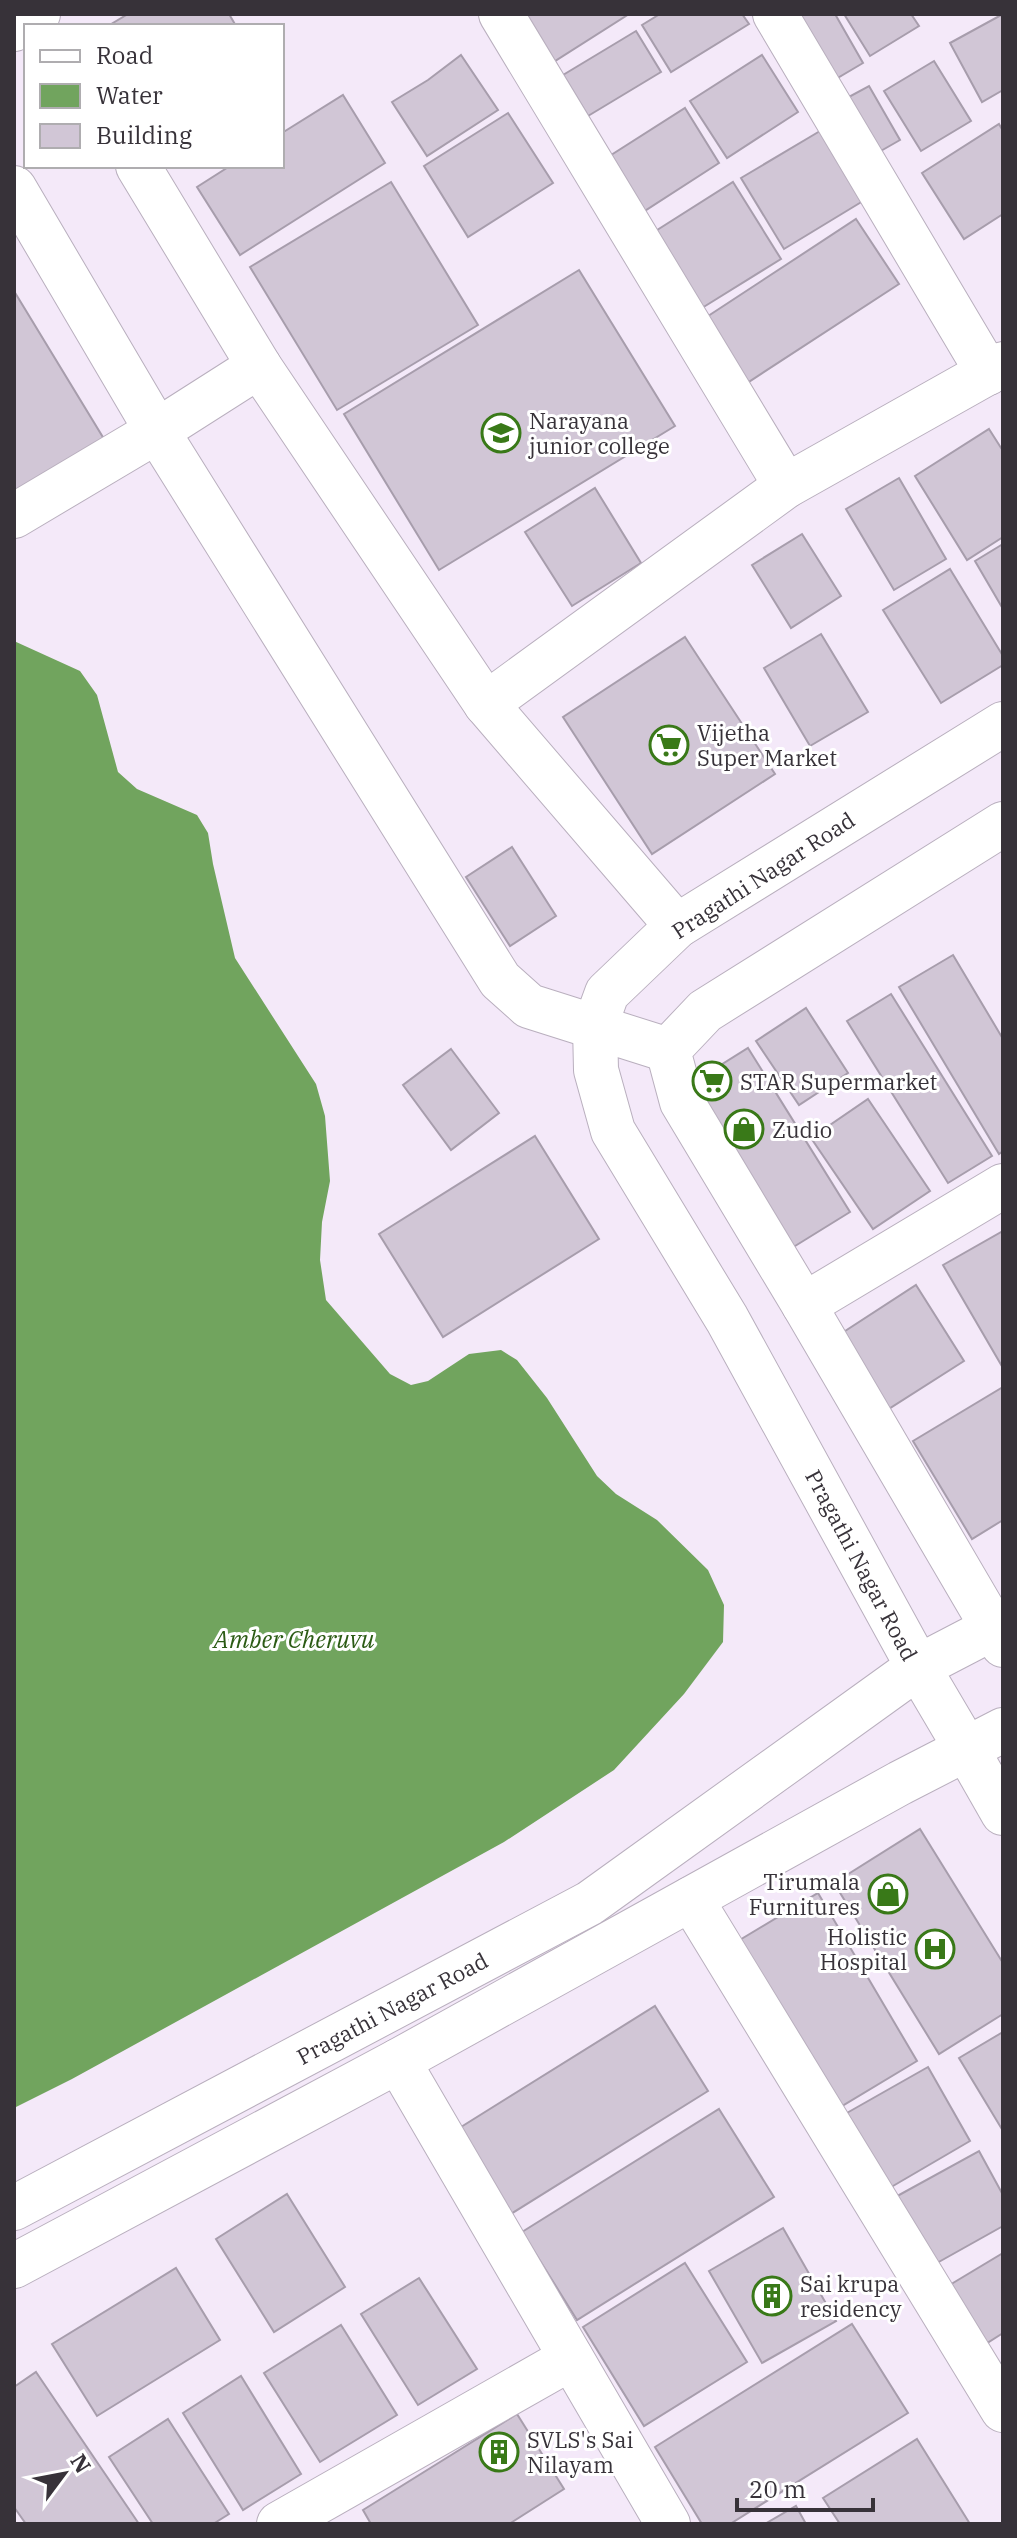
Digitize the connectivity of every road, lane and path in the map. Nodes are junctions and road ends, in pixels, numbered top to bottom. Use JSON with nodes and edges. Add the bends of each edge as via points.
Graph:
{"nodes":[{"id":1,"x":38,"y":14,"type":"edge"},
{"id":2,"x":501,"y":14,"type":"edge"},
{"id":3,"x":775,"y":14,"type":"edge"},
{"id":4,"x":14,"y":29,"type":"edge"},
{"id":5,"x":139,"y":168,"type":"edge"},
{"id":6,"x":14,"y":188,"type":"edge"},
{"id":7,"x":259,"y":366,"type":"junction"},
{"id":8,"x":996,"y":368,"type":"edge"},
{"id":9,"x":157,"y":431,"type":"junction"},
{"id":10,"x":786,"y":486,"type":"junction"},
{"id":11,"x":14,"y":516,"type":"edge"},
{"id":12,"x":486,"y":704,"type":"junction"},
{"id":13,"x":1003,"y":724,"type":"edge"},
{"id":14,"x":1003,"y":824,"type":"edge"},
{"id":15,"x":677,"y":926,"type":"junction"},
{"id":16,"x":595,"y":1026,"type":"junction"},
{"id":17,"x":668,"y":1050,"type":"junction"},
{"id":18,"x":1003,"y":1186,"type":"edge"},
{"id":19,"x":804,"y":1305,"type":"junction"},
{"id":20,"x":998,"y":1637,"type":"edge"},
{"id":21,"x":918,"y":1667,"type":"junction"},
{"id":22,"x":985,"y":1740,"type":"edge"},
{"id":23,"x":1003,"y":1813,"type":"edge"},
{"id":24,"x":691,"y":1899,"type":"junction"},
{"id":25,"x":398,"y":2061,"type":"junction"},
{"id":26,"x":14,"y":2208,"type":"edge"},
{"id":27,"x":14,"y":2266,"type":"edge"},
{"id":28,"x":571,"y":2358,"type":"junction"},
{"id":29,"x":1003,"y":2410,"type":"edge"},
{"id":30,"x":279,"y":2524,"type":"edge"},
{"id":31,"x":668,"y":2524,"type":"edge"}],
"edges":[{"from":1,"to":4,"type":"street"},
{"from":2,"to":10,"type":"street"},
{"from":3,"to":8,"type":"street"},
{"from":5,"to":7,"type":"street"},
{"from":6,"to":9,"type":"street"},
{"from":7,"to":9,"type":"street"},
{"from":7,"to":12,"type":"street"},
{"from":8,"to":10,"type":"street"},
{"from":9,"to":11,"type":"street"},
{"from":9,"to":16,"type":"street","via":[[500,980],[529,1006]]},
{"from":10,"to":12,"type":"street"},
{"from":12,"to":15,"type":"street"},
{"from":13,"to":15,"type":"street","name":"Pragathi Nagar Road"},
{"from":14,"to":17,"type":"street","via":[[705,1011]]},
{"from":15,"to":16,"type":"street","name":"Pragathi Nagar Road","via":[[607,993]]},
{"from":16,"to":17,"type":"street"},
{"from":16,"to":21,"type":"street","name":"Pragathi Nagar Road","via":[[596,1070],[613,1131],[727,1319]]},
{"from":17,"to":19,"type":"street","via":[[682,1102]]},
{"from":18,"to":19,"type":"street"},
{"from":19,"to":20,"type":"street"},
{"from":20,"to":21,"type":"street"},
{"from":21,"to":22,"type":"street"},
{"from":21,"to":26,"type":"street","name":"Pragathi Nagar Road","via":[[590,1903]]},
{"from":22,"to":23,"type":"street"},
{"from":22,"to":24,"type":"street"},
{"from":24,"to":25,"type":"street"},
{"from":24,"to":29,"type":"street"},
{"from":25,"to":27,"type":"street"},
{"from":25,"to":28,"type":"street"},
{"from":28,"to":30,"type":"street"},
{"from":28,"to":31,"type":"street"}]}
